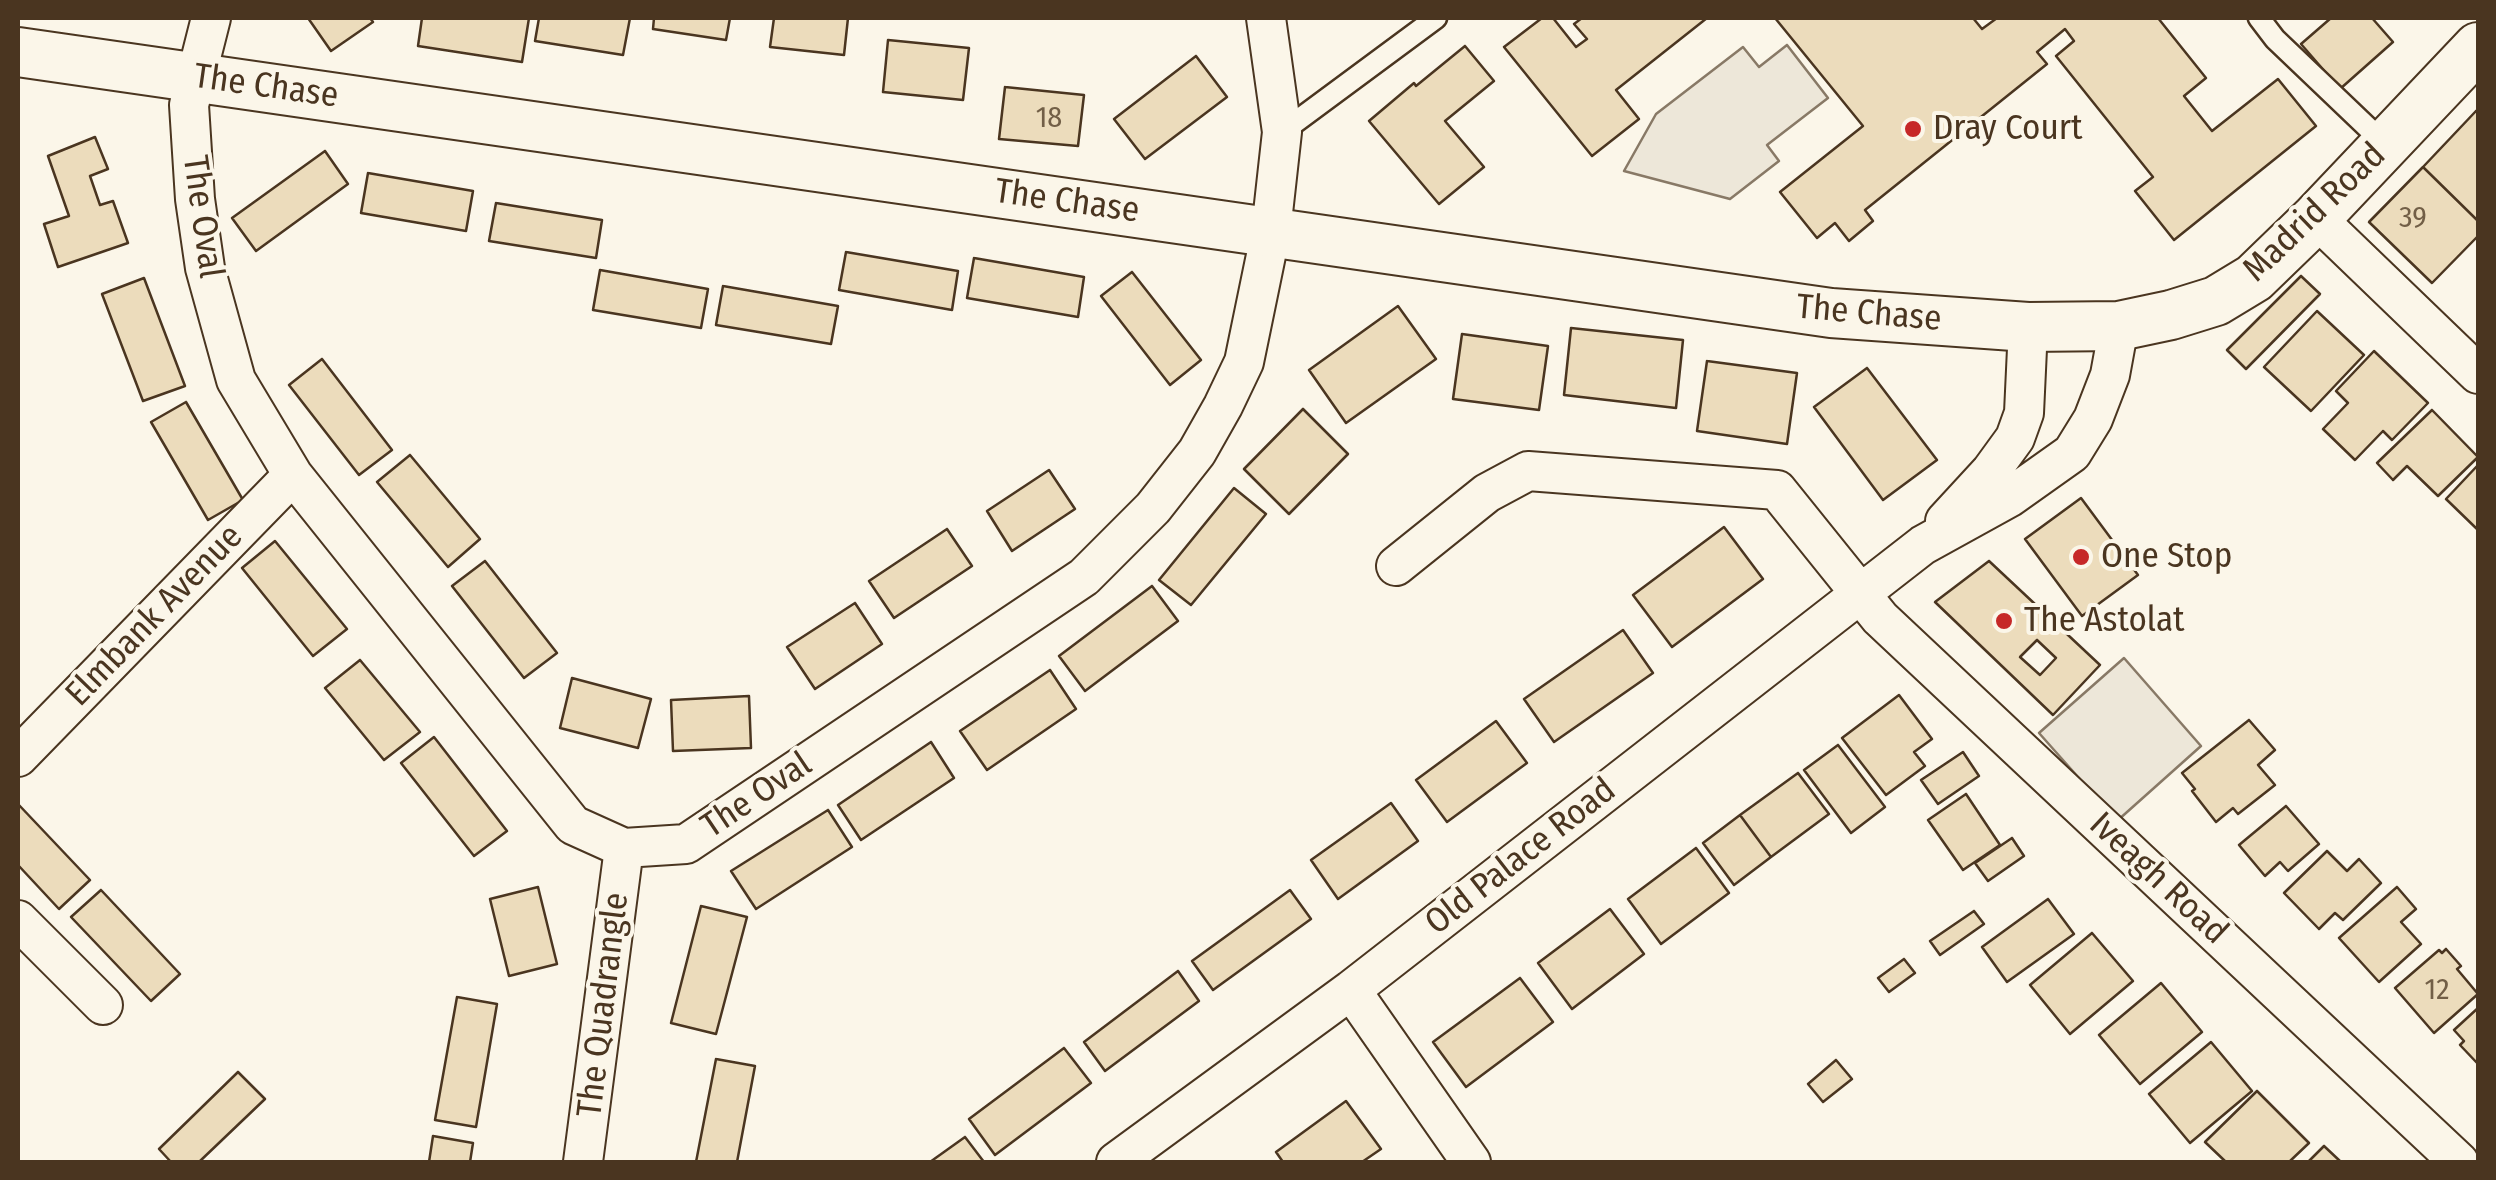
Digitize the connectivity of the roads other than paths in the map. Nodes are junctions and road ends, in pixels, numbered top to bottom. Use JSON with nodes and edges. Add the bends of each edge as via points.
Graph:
{"nodes":[{"id":1,"x":211,"y":18,"type":"edge"},
{"id":2,"x":1266,"y":18,"type":"edge"},
{"id":3,"x":1436,"y":18,"type":"edge"},
{"id":4,"x":2260,"y":18,"type":"edge"},
{"id":5,"x":2478,"y":48,"type":"edge"},
{"id":6,"x":18,"y":52,"type":"edge"},
{"id":7,"x":195,"y":77,"type":"junction"},
{"id":8,"x":1282,"y":132,"type":"junction"},
{"id":9,"x":2386,"y":145,"type":"junction"},
{"id":10,"x":2316,"y":218,"type":"junction"},
{"id":11,"x":1272,"y":231,"type":"junction"},
{"id":12,"x":2119,"y":326,"type":"junction"},
{"id":13,"x":2028,"y":327,"type":"junction"},
{"id":14,"x":2478,"y":374,"type":"edge"},
{"id":15,"x":293,"y":475,"type":"junction"},
{"id":16,"x":1923,"y":545,"type":"junction"},
{"id":17,"x":1396,"y":566,"type":"dead end"},
{"id":18,"x":1860,"y":592,"type":"junction"},
{"id":19,"x":18,"y":757,"type":"edge"},
{"id":20,"x":624,"y":848,"type":"junction"},
{"id":21,"x":18,"y":920,"type":"edge"},
{"id":22,"x":1350,"y":990,"type":"junction"},
{"id":23,"x":102,"y":1005,"type":"dead end"},
{"id":24,"x":583,"y":1162,"type":"edge"},
{"id":25,"x":1116,"y":1162,"type":"edge"},
{"id":26,"x":1471,"y":1162,"type":"edge"},
{"id":27,"x":2459,"y":1162,"type":"edge"}],
"edges":[{"from":1,"to":7,"type":"street","name":"The Oval"},
{"from":2,"to":8,"type":"street","name":"The Oval"},
{"from":3,"to":8,"type":"lane"},
{"from":4,"to":9,"type":"lane"},
{"from":5,"to":9,"type":"street","name":"Madrid Road"},
{"from":6,"to":7,"type":"street","name":"The Chase"},
{"from":7,"to":11,"type":"street","name":"The Chase"},
{"from":7,"to":15,"type":"street","name":"The Oval","via":[[189,105],[205,268],[236,380]]},
{"from":8,"to":11,"type":"street","name":"The Oval"},
{"from":9,"to":10,"type":"street","name":"Madrid Road"},
{"from":10,"to":12,"type":"street","name":"Madrid Road","via":[[2254,278],[2216,301]]},
{"from":10,"to":14,"type":"street"},
{"from":11,"to":13,"type":"street","name":"The Chase","via":[[1831,313]]},
{"from":11,"to":20,"type":"street","name":"The Oval","via":[[1244,362],[1224,406],[1152,508],[1084,577],[686,844]]},
{"from":12,"to":13,"type":"street","name":"The Chase"},
{"from":12,"to":16,"type":"street","name":"Old Palace Road","via":[[2110,375],[2072,453]]},
{"from":13,"to":16,"type":"street","name":"Old Palace Road","via":[[2024,413],[2015,438]]},
{"from":15,"to":19,"type":"street","name":"Elmbank Avenue"},
{"from":15,"to":20,"type":"street","name":"The Oval","via":[[574,826]]},
{"from":16,"to":18,"type":"street","name":"Old Palace Road"},
{"from":17,"to":18,"type":"street","name":"Iveagh Road","via":[[1528,470],[1777,490]]},
{"from":18,"to":22,"type":"street","name":"Old Palace Road"},
{"from":18,"to":27,"type":"street","name":"Iveagh Road","via":[[1880,618]]},
{"from":20,"to":24,"type":"street","name":"The Quadrangle"},
{"from":21,"to":23,"type":"street"},
{"from":22,"to":25,"type":"street","name":"Old Palace Road"},
{"from":22,"to":26,"type":"street"}]}
